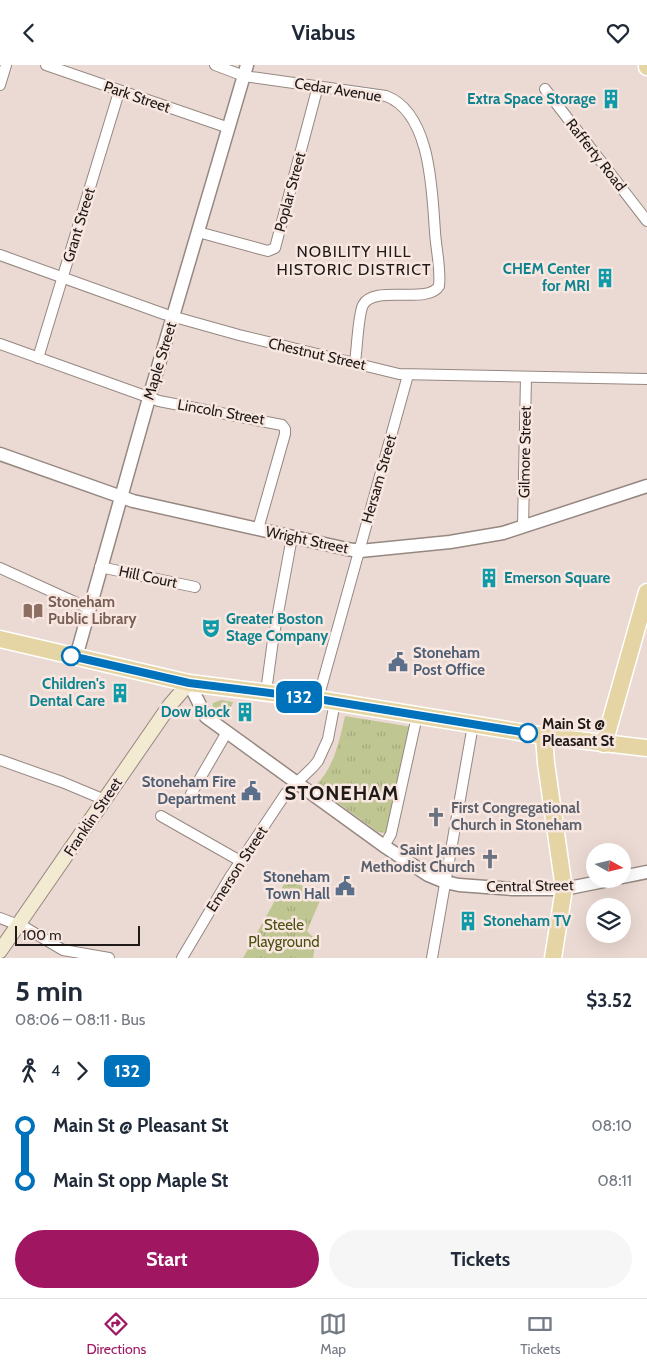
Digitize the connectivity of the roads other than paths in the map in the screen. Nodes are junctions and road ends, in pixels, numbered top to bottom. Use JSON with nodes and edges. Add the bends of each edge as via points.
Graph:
{"nodes":[{"id":1,"x":6,"y":65,"type":"edge"},
{"id":2,"x":46,"y":65,"type":"edge"},
{"id":3,"x":215,"y":65,"type":"edge"},
{"id":4,"x":245,"y":71,"type":"edge"},
{"id":5,"x":0,"y":85,"type":"edge"},
{"id":6,"x":318,"y":86,"type":"junction"},
{"id":7,"x":545,"y":89,"type":"dead end"},
{"id":8,"x":119,"y":91,"type":"junction"},
{"id":9,"x":229,"y":128,"type":"junction"},
{"id":10,"x":647,"y":221,"type":"edge"},
{"id":11,"x":198,"y":232,"type":"junction"},
{"id":12,"x":0,"y":255,"type":"edge"},
{"id":13,"x":62,"y":279,"type":"junction"},
{"id":14,"x":173,"y":317,"type":"junction"},
{"id":15,"x":0,"y":344,"type":"edge"},
{"id":16,"x":38,"y":358,"type":"junction"},
{"id":17,"x":355,"y":363,"type":"junction"},
{"id":18,"x":408,"y":375,"type":"junction"},
{"id":19,"x":526,"y":377,"type":"junction"},
{"id":20,"x":647,"y":379,"type":"edge"},
{"id":21,"x":149,"y":398,"type":"junction"},
{"id":22,"x":0,"y":454,"type":"edge"},
{"id":23,"x":647,"y":486,"type":"edge"},
{"id":24,"x":121,"y":497,"type":"junction"},
{"id":25,"x":523,"y":527,"type":"junction"},
{"id":26,"x":258,"y":529,"type":"junction"},
{"id":27,"x":292,"y":537,"type":"junction"},
{"id":28,"x":360,"y":551,"type":"junction"},
{"id":29,"x":100,"y":567,"type":"junction"},
{"id":30,"x":0,"y":568,"type":"edge"},
{"id":31,"x":195,"y":587,"type":"dead end"},
{"id":32,"x":647,"y":592,"type":"edge"},
{"id":33,"x":88,"y":608,"type":"junction"},
{"id":34,"x":0,"y":639,"type":"edge"},
{"id":35,"x":76,"y":657,"type":"junction"},
{"id":36,"x":189,"y":683,"type":"junction"},
{"id":37,"x":266,"y":692,"type":"junction"},
{"id":38,"x":318,"y":699,"type":"junction"},
{"id":39,"x":335,"y":702,"type":"junction"},
{"id":40,"x":417,"y":716,"type":"junction"},
{"id":41,"x":473,"y":725,"type":"junction"},
{"id":42,"x":227,"y":732,"type":"junction"},
{"id":43,"x":544,"y":736,"type":"junction"},
{"id":44,"x":604,"y":743,"type":"junction"},
{"id":45,"x":647,"y":749,"type":"edge"},
{"id":46,"x":0,"y":760,"type":"edge"},
{"id":47,"x":296,"y":783,"type":"junction"},
{"id":48,"x":191,"y":794,"type":"dead end"},
{"id":49,"x":104,"y":800,"type":"junction"},
{"id":50,"x":161,"y":817,"type":"dead end"},
{"id":51,"x":384,"y":846,"type":"junction"},
{"id":52,"x":242,"y":862,"type":"junction"},
{"id":53,"x":647,"y":872,"type":"edge"},
{"id":54,"x":631,"y":875,"type":"edge"},
{"id":55,"x":445,"y":882,"type":"junction"},
{"id":56,"x":586,"y":885,"type":"edge"},
{"id":57,"x":564,"y":889,"type":"junction"},
{"id":58,"x":0,"y":919,"type":"edge"},
{"id":59,"x":18,"y":925,"type":"junction"},
{"id":60,"x":0,"y":951,"type":"edge"},
{"id":61,"x":109,"y":958,"type":"edge"},
{"id":62,"x":182,"y":958,"type":"edge"},
{"id":63,"x":432,"y":958,"type":"edge"},
{"id":64,"x":554,"y":958,"type":"edge"}],
"edges":[{"from":1,"to":5,"type":"street"},
{"from":2,"to":8,"type":"street","name":"Park Street"},
{"from":3,"to":4,"type":"street","name":"Cedar Avenue"},
{"from":4,"to":6,"type":"street","name":"Cedar Avenue"},
{"from":4,"to":9,"type":"street","name":"Maple Street"},
{"from":6,"to":11,"type":"street","name":"Poplar Street","via":[[275,248],[268,251]]},
{"from":6,"to":17,"type":"street","name":"Cedar Avenue","via":[[386,96],[400,103],[418,132],[430,174],[439,286],[432,293],[375,297],[366,301],[361,310]]},
{"from":7,"to":10,"type":"street","name":"Rafferty Road"},
{"from":8,"to":9,"type":"street","name":"Park Street"},
{"from":8,"to":13,"type":"street","name":"Grant Street"},
{"from":9,"to":11,"type":"street","name":"Maple Street"},
{"from":11,"to":14,"type":"street","name":"Maple Street"},
{"from":12,"to":13,"type":"street","name":"Chestnut Street"},
{"from":13,"to":14,"type":"street","name":"Chestnut Street"},
{"from":13,"to":16,"type":"street","name":"Grant Street"},
{"from":14,"to":17,"type":"street","name":"Chestnut Street"},
{"from":14,"to":21,"type":"street","name":"Maple Street"},
{"from":15,"to":16,"type":"street","name":"Lincoln Street"},
{"from":16,"to":21,"type":"street","name":"Lincoln Street"},
{"from":17,"to":18,"type":"street","name":"Chestnut Street"},
{"from":18,"to":19,"type":"street","name":"Chestnut Street"},
{"from":18,"to":28,"type":"street","name":"Hersam Street"},
{"from":19,"to":20,"type":"street","name":"Chestnut Street"},
{"from":19,"to":25,"type":"street","name":"Gilmore Street"},
{"from":21,"to":24,"type":"street","name":"Maple Street"},
{"from":21,"to":26,"type":"street","name":"Lincoln Street","via":[[282,425],[285,432]]},
{"from":22,"to":24,"type":"street","name":"Wright Street"},
{"from":23,"to":25,"type":"street","name":"Wright Street"},
{"from":24,"to":26,"type":"street","name":"Wright Street"},
{"from":24,"to":29,"type":"street","name":"Maple Street"},
{"from":25,"to":28,"type":"street","name":"Wright Street","via":[[491,536]]},
{"from":26,"to":27,"type":"street","name":"Wright Street"},
{"from":27,"to":28,"type":"street","name":"Wright Street"},
{"from":27,"to":37,"type":"street"},
{"from":28,"to":38,"type":"street","name":"Hersam Street"},
{"from":29,"to":31,"type":"street","name":"Hill Court"},
{"from":29,"to":33,"type":"street","name":"Maple Street"},
{"from":30,"to":33,"type":"street"},
{"from":32,"to":44,"type":"main road"},
{"from":33,"to":35,"type":"street","name":"Maple Street"},
{"from":34,"to":35,"type":"main road"},
{"from":35,"to":36,"type":"main road"},
{"from":36,"to":37,"type":"main road"},
{"from":36,"to":42,"type":"street","name":"Central Street","via":[[204,715]]},
{"from":36,"to":49,"type":"main road","name":"Franklin Street"},
{"from":37,"to":38,"type":"main road"},
{"from":38,"to":39,"type":"main road"},
{"from":39,"to":40,"type":"main road"},
{"from":39,"to":47,"type":"street","name":"Emerson Street","via":[[322,754]]},
{"from":40,"to":41,"type":"main road"},
{"from":40,"to":51,"type":"street","via":[[391,834]]},
{"from":41,"to":43,"type":"main road"},
{"from":41,"to":55,"type":"street"},
{"from":42,"to":47,"type":"street","name":"Central Street"},
{"from":42,"to":48,"type":"street"},
{"from":43,"to":44,"type":"main road"},
{"from":43,"to":57,"type":"main road"},
{"from":44,"to":45,"type":"main road"},
{"from":46,"to":49,"type":"street"},
{"from":47,"to":51,"type":"street","name":"Central Street"},
{"from":47,"to":52,"type":"street","name":"Emerson Street","via":[[286,793]]},
{"from":49,"to":59,"type":"main road","name":"Franklin Street"},
{"from":50,"to":52,"type":"street"},
{"from":51,"to":55,"type":"street","name":"Central Street","via":[[419,871]]},
{"from":52,"to":62,"type":"street","name":"Emerson Street"},
{"from":53,"to":54,"type":"street"},
{"from":55,"to":57,"type":"street","name":"Central Street","via":[[489,888]]},
{"from":55,"to":63,"type":"street"},
{"from":56,"to":57,"type":"street","name":"Central Street"},
{"from":57,"to":64,"type":"main road"},
{"from":58,"to":59,"type":"street"},
{"from":59,"to":60,"type":"main road","name":"Franklin Street"},
{"from":59,"to":61,"type":"street","via":[[63,950]]}]}
